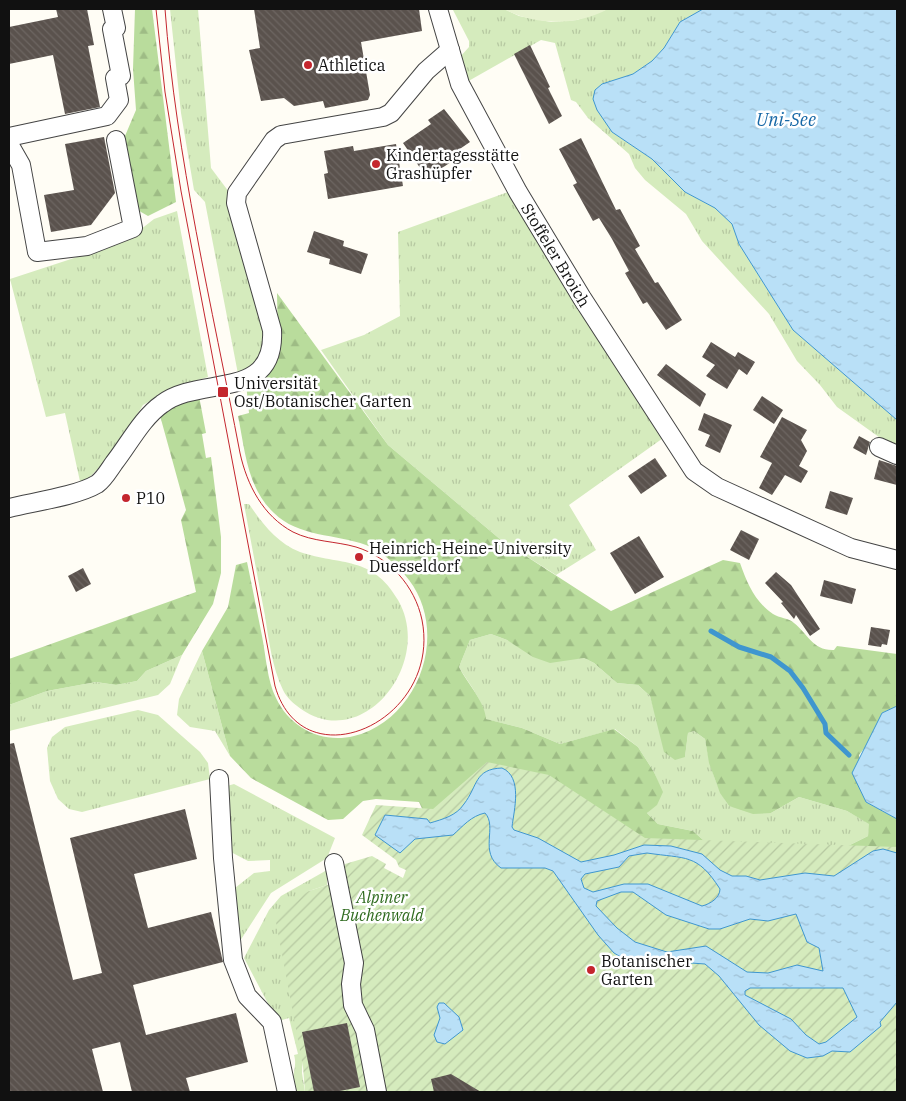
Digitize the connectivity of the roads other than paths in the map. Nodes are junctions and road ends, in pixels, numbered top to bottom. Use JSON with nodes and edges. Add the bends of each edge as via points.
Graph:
{"nodes":[{"id":1,"x":112,"y":9,"type":"edge"},
{"id":2,"x":438,"y":9,"type":"edge"},
{"id":3,"x":450,"y":50,"type":"junction"},
{"id":4,"x":9,"y":137,"type":"edge"},
{"id":5,"x":116,"y":140,"type":"dead end"},
{"id":6,"x":9,"y":144,"type":"edge"},
{"id":7,"x":878,"y":446,"type":"dead end"},
{"id":8,"x":897,"y":455,"type":"edge"},
{"id":9,"x":9,"y":508,"type":"edge"},
{"id":10,"x":897,"y":560,"type":"edge"},
{"id":11,"x":219,"y":779,"type":"dead end"},
{"id":12,"x":334,"y":863,"type":"dead end"},
{"id":13,"x":287,"y":1092,"type":"edge"},
{"id":14,"x":377,"y":1092,"type":"edge"}],
"edges":[{"from":1,"to":4,"type":"lane","via":[[116,28],[112,29],[121,76],[115,78],[119,100],[107,116]]},
{"from":2,"to":3,"type":"lane","name":"Stoffeler Broich"},
{"from":3,"to":9,"type":"lane","via":[[426,71],[391,113],[282,135],[274,140],[238,193],[236,203],[272,330],[273,344],[264,367],[227,386],[179,395],[161,404],[97,484]]},
{"from":3,"to":10,"type":"lane","name":"Stoffeler Broich","via":[[460,84],[518,192],[694,471],[717,487],[851,548]]},
{"from":5,"to":6,"type":"lane","via":[[133,228],[87,246],[37,252],[21,165]]},
{"from":7,"to":8,"type":"lane"},
{"from":11,"to":13,"type":"lane","via":[[233,960],[247,996],[272,1022]]},
{"from":12,"to":14,"type":"lane","via":[[354,963],[350,984],[353,1005],[365,1030]]}]}
